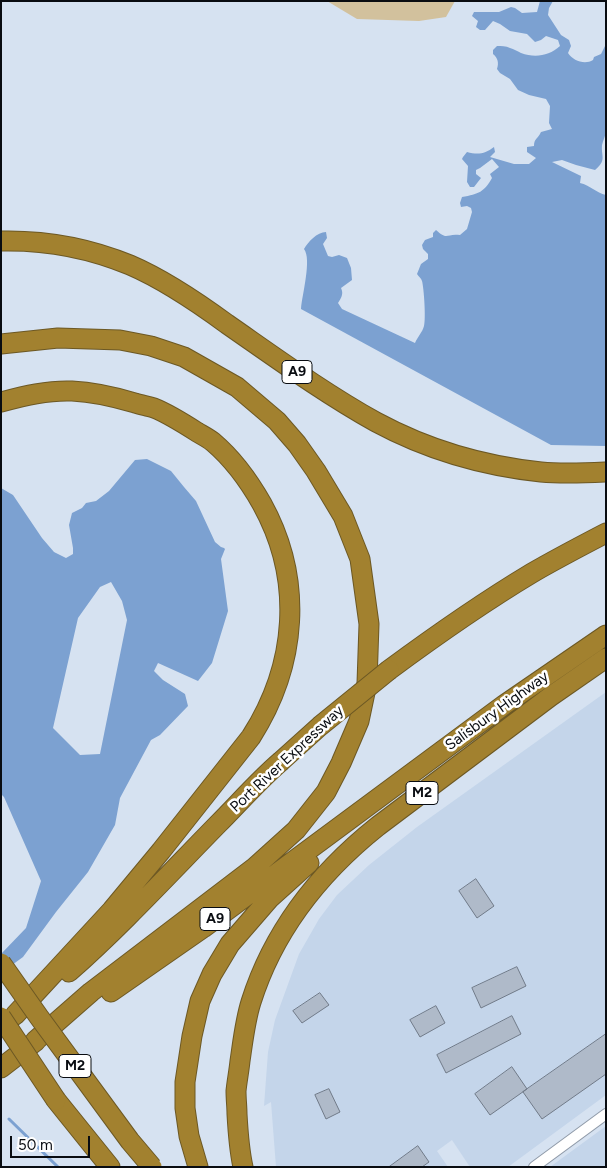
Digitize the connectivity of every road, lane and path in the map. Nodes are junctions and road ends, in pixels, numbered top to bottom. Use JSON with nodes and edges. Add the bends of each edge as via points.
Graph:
{"nodes":[{"id":1,"x":1,"y":241,"type":"edge"},
{"id":2,"x":1,"y":344,"type":"edge"},
{"id":3,"x":1,"y":402,"type":"edge"},
{"id":4,"x":606,"y":472,"type":"edge"},
{"id":5,"x":606,"y":533,"type":"edge"},
{"id":6,"x":606,"y":635,"type":"edge"},
{"id":7,"x":606,"y":658,"type":"edge"},
{"id":8,"x":390,"y":790,"type":"junction"},
{"id":9,"x":1,"y":962,"type":"edge"},
{"id":10,"x":6,"y":1019,"type":"edge"},
{"id":11,"x":1,"y":1036,"type":"edge"},
{"id":12,"x":35,"y":1041,"type":"junction"},
{"id":13,"x":1,"y":1068,"type":"edge"},
{"id":14,"x":56,"y":1100,"type":"junction"},
{"id":15,"x":606,"y":1114,"type":"edge"},
{"id":16,"x":110,"y":1167,"type":"edge"},
{"id":17,"x":152,"y":1167,"type":"edge"},
{"id":18,"x":198,"y":1167,"type":"edge"},
{"id":19,"x":243,"y":1167,"type":"edge"},
{"id":20,"x":534,"y":1167,"type":"edge"}],
"edges":[{"from":1,"to":4,"type":"highway","number":"A9","via":[[60,245],[97,253],[132,266],[203,306],[331,395],[378,423],[420,442],[461,456],[519,469]]},
{"from":2,"to":12,"type":"highway","via":[[58,338],[120,340],[151,346],[184,358],[236,387],[277,421],[316,471],[343,516],[360,559],[369,624],[367,683],[359,721],[342,764],[326,792],[296,830],[255,867],[91,992]]},
{"from":3,"to":10,"type":"highway","via":[[34,394],[71,391],[109,396],[153,408],[212,441],[254,488],[270,517],[281,547],[291,610],[282,668],[273,696],[251,737],[112,910]]},
{"from":5,"to":10,"type":"highway","name":"Port River Expressway","bridge":true,"via":[[496,595],[389,670],[280,762],[53,987]]},
{"from":6,"to":8,"type":"highway","name":"Salisbury Highway","number":"A9"},
{"from":7,"to":19,"type":"highway","number":"M2","via":[[357,842],[305,898],[269,958],[252,1002],[244,1035],[236,1092]]},
{"from":8,"to":12,"type":"highway","number":"A9","via":[[202,928],[74,1018]]},
{"from":8,"to":18,"type":"highway","via":[[269,899],[230,944],[212,974],[200,1001],[185,1082],[188,1136]]},
{"from":9,"to":17,"type":"highway","number":"M2","bridge":true},
{"from":10,"to":14,"type":"highway","number":"M2","bridge":true},
{"from":11,"to":14,"type":"highway","bridge":true},
{"from":12,"to":13,"type":"highway","number":"A9"},
{"from":14,"to":16,"type":"highway","number":"M2"},
{"from":15,"to":20,"type":"street"}]}
